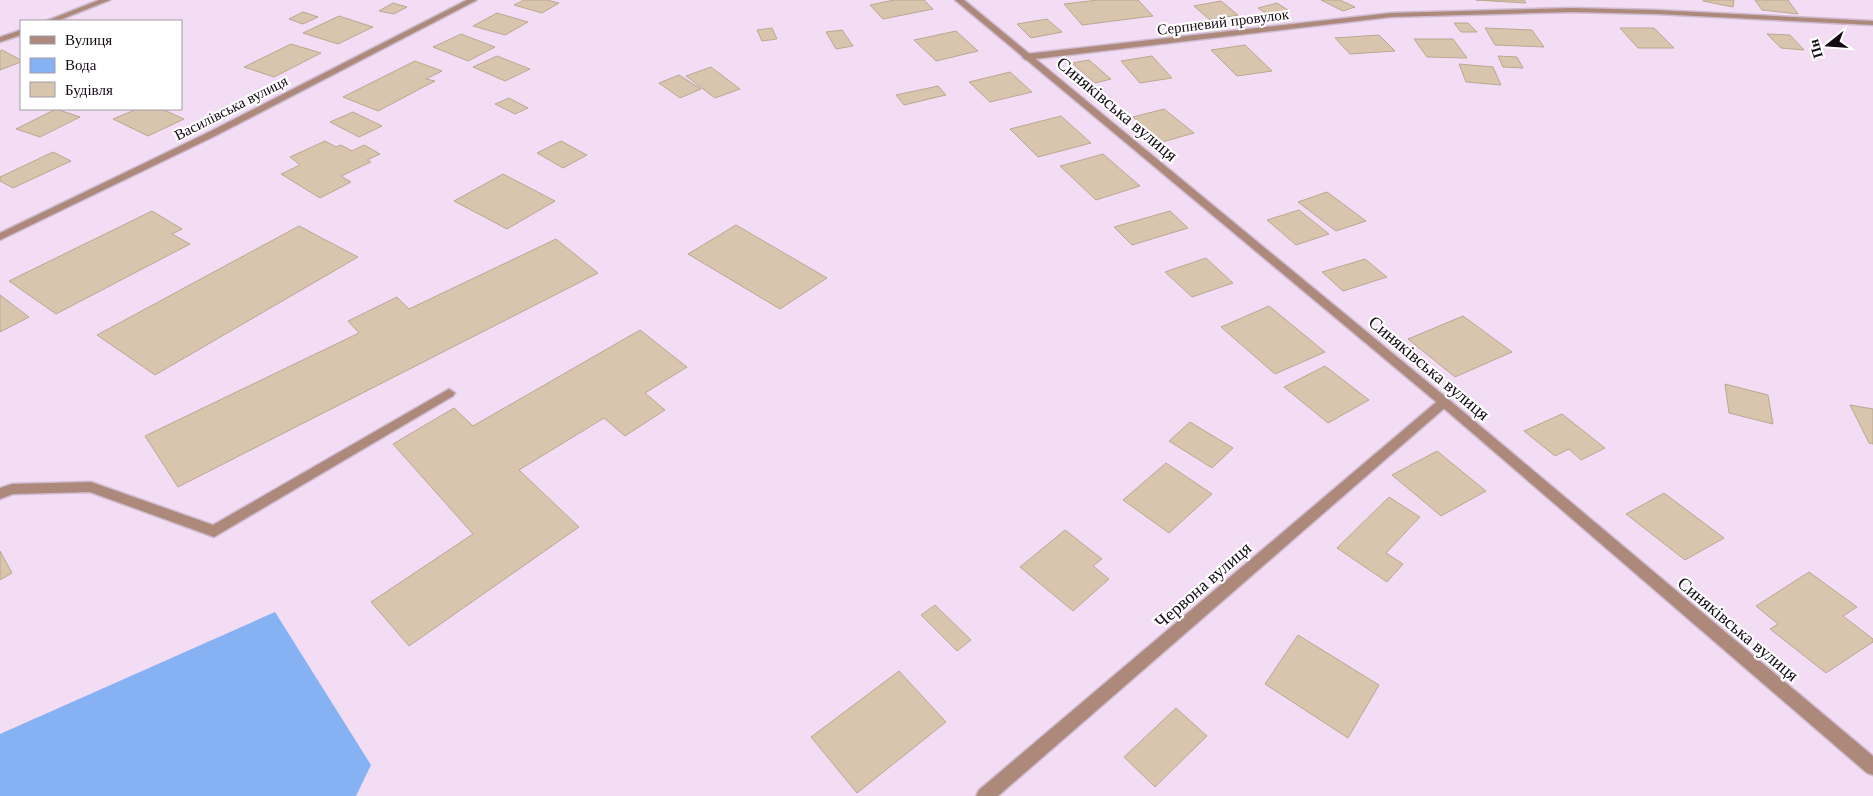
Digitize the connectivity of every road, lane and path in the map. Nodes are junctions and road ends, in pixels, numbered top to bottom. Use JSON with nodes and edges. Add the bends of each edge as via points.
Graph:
{"nodes":[{"id":1,"x":106,"y":0,"type":"edge"},
{"id":2,"x":473,"y":0,"type":"edge"},
{"id":3,"x":959,"y":0,"type":"edge"},
{"id":4,"x":53,"y":20,"type":"edge"},
{"id":5,"x":1873,"y":23,"type":"edge"},
{"id":6,"x":20,"y":32,"type":"edge"},
{"id":7,"x":0,"y":40,"type":"edge"},
{"id":8,"x":1026,"y":57,"type":"junction"},
{"id":9,"x":0,"y":238,"type":"edge"},
{"id":10,"x":449,"y":393,"type":"dead end"},
{"id":11,"x":1444,"y":402,"type":"junction"},
{"id":12,"x":0,"y":494,"type":"edge"},
{"id":13,"x":1873,"y":766,"type":"edge"},
{"id":14,"x":985,"y":796,"type":"edge"}],
"edges":[{"from":1,"to":4,"type":"street"},
{"from":2,"to":9,"type":"street","name":"Василівська вулиця"},
{"from":3,"to":8,"type":"street","name":"Синяківська вулиця"},
{"from":5,"to":8,"type":"street","name":"Серпневий провулок","via":[[1572,10],[1391,15]]},
{"from":6,"to":7,"type":"street"},
{"from":8,"to":11,"type":"street","name":"Синяківська вулиця"},
{"from":10,"to":12,"type":"street","via":[[214,531],[91,487],[12,489]]},
{"from":11,"to":13,"type":"street","name":"Синяківська вулиця"},
{"from":11,"to":14,"type":"street","name":"Червона вулиця"}]}
